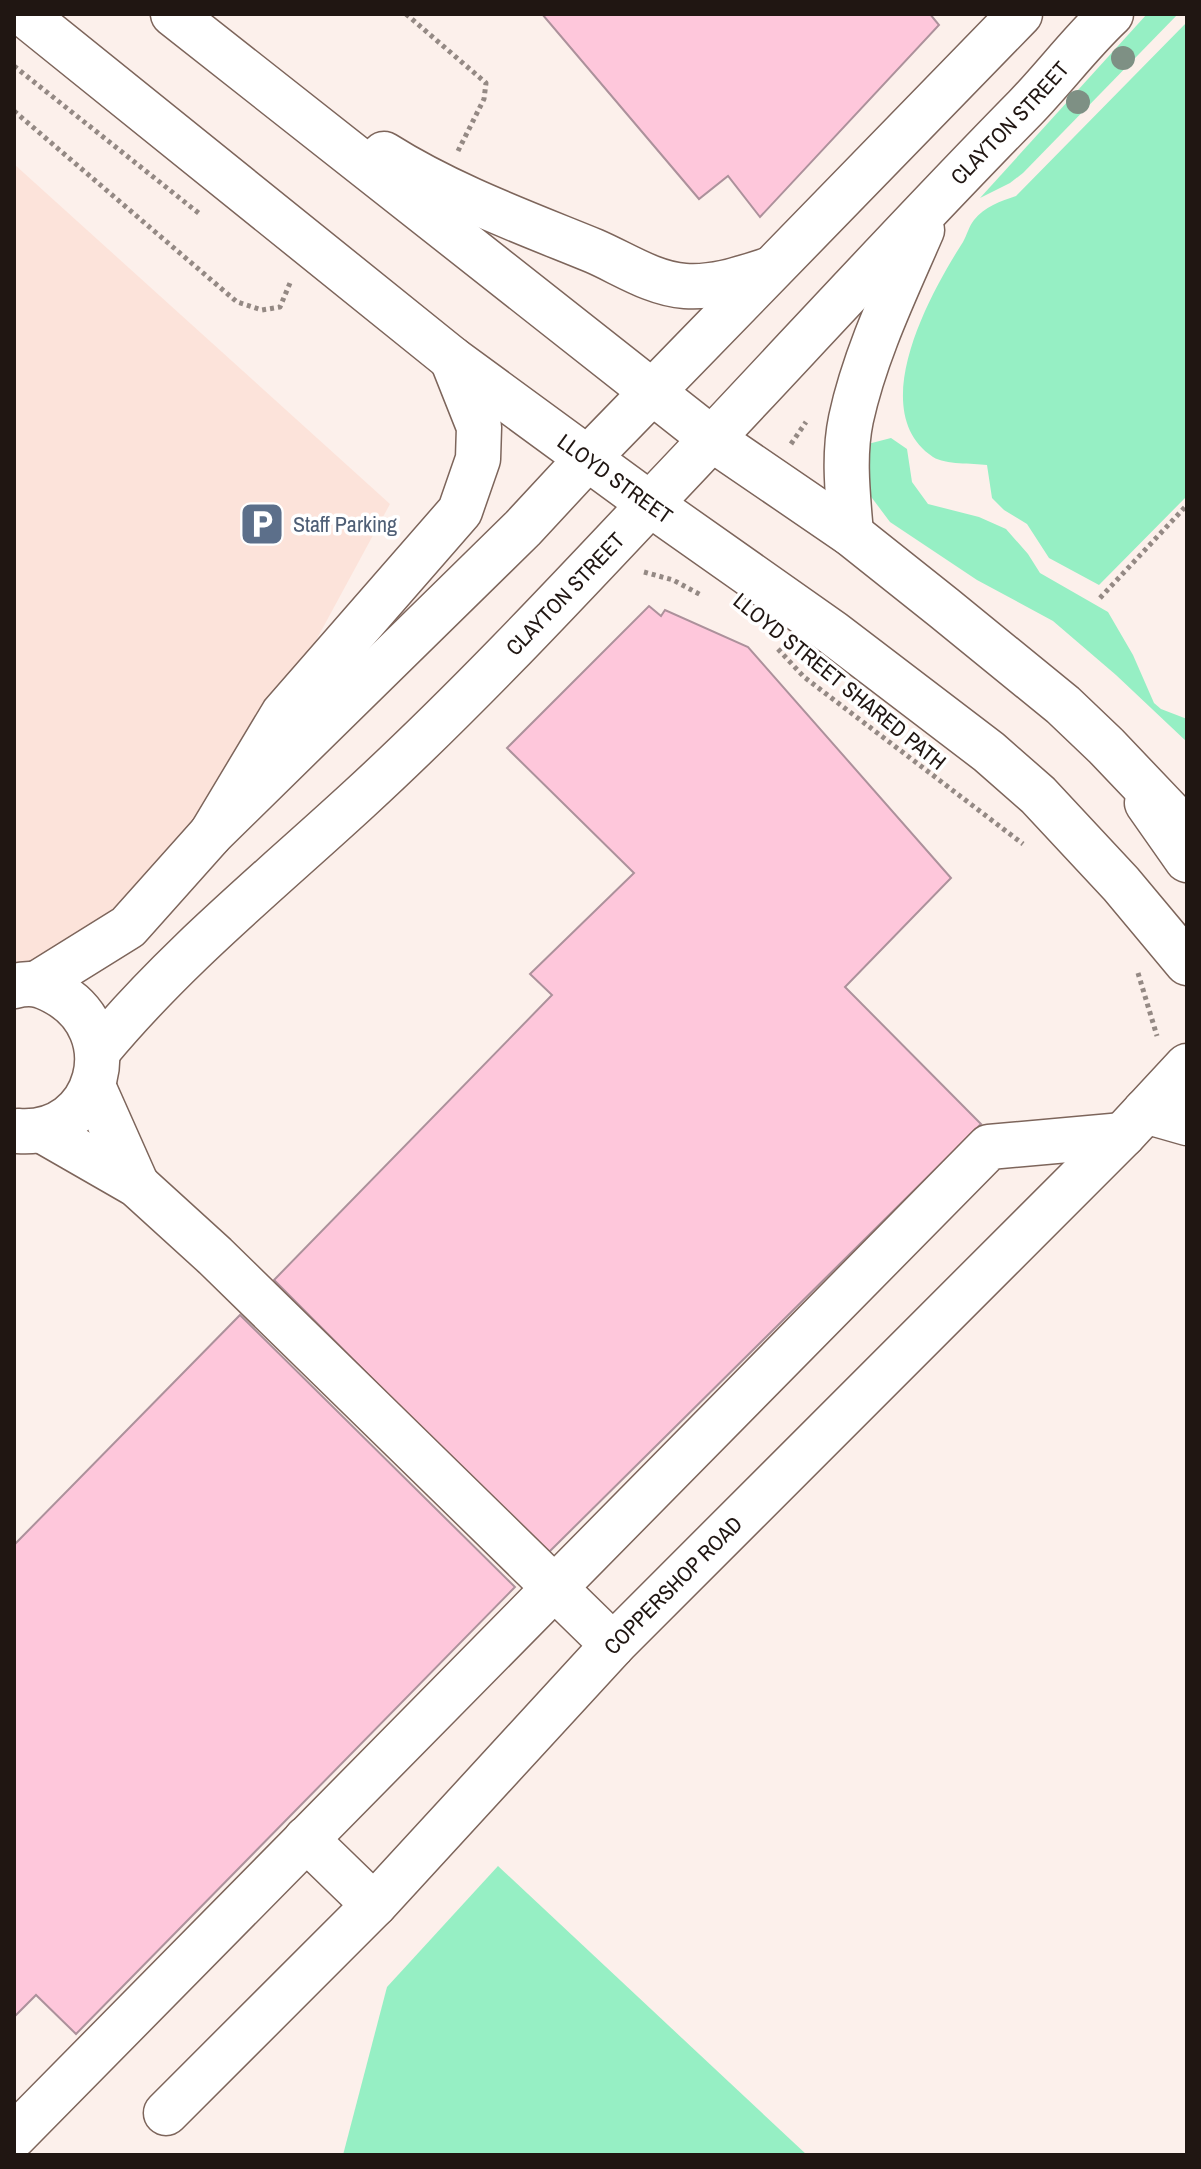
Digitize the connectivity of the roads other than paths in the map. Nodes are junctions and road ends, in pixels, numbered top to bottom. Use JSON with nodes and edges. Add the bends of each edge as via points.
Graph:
{"nodes":[{"id":1,"x":24,"y":14,"type":"edge"},
{"id":2,"x":173,"y":14,"type":"edge"},
{"id":3,"x":1020,"y":14,"type":"edge"},
{"id":4,"x":1111,"y":14,"type":"edge"},
{"id":5,"x":213,"y":46,"type":"junction"},
{"id":6,"x":936,"y":198,"type":"junction"},
{"id":7,"x":770,"y":269,"type":"junction"},
{"id":8,"x":452,"y":359,"type":"junction"},
{"id":9,"x":652,"y":392,"type":"junction"},
{"id":10,"x":712,"y":439,"type":"junction"},
{"id":11,"x":587,"y":459,"type":"junction"},
{"id":12,"x":650,"y":504,"type":"junction"},
{"id":13,"x":851,"y":534,"type":"junction"},
{"id":14,"x":1106,"y":746,"type":"junction"},
{"id":15,"x":1187,"y":831,"type":"edge"},
{"id":16,"x":211,"y":834,"type":"junction"},
{"id":17,"x":1187,"y":860,"type":"edge"},
{"id":18,"x":1187,"y":963,"type":"edge"},
{"id":19,"x":26,"y":985,"type":"edge"},
{"id":20,"x":1174,"y":1056,"type":"edge"},
{"id":21,"x":95,"y":1069,"type":"junction"},
{"id":22,"x":1134,"y":1123,"type":"junction"},
{"id":23,"x":1187,"y":1123,"type":"edge"},
{"id":24,"x":25,"y":1135,"type":"edge"},
{"id":25,"x":137,"y":1185,"type":"junction"},
{"id":26,"x":555,"y":1590,"type":"junction"},
{"id":27,"x":613,"y":1645,"type":"junction"},
{"id":28,"x":306,"y":1839,"type":"junction"},
{"id":29,"x":374,"y":1905,"type":"junction"},
{"id":30,"x":166,"y":2113,"type":"dead end"},
{"id":31,"x":14,"y":2136,"type":"edge"}],
"edges":[{"from":1,"to":8,"type":"main road","name":"LLOYD STREET"},
{"from":2,"to":5,"type":"main road"},
{"from":3,"to":7,"type":"main road"},
{"from":4,"to":6,"type":"main road","name":"CLAYTON STREET"},
{"from":5,"to":7,"type":"main road","via":[[404,167],[653,278],[707,286]]},
{"from":5,"to":9,"type":"main road"},
{"from":6,"to":10,"type":"main road","name":"CLAYTON STREET"},
{"from":6,"to":13,"type":"main road","via":[[870,356],[851,419],[846,466]]},
{"from":7,"to":9,"type":"main road"},
{"from":8,"to":11,"type":"main road","name":"LLOYD STREET"},
{"from":8,"to":16,"type":"main road","via":[[479,427],[478,459],[460,511],[283,714]]},
{"from":9,"to":10,"type":"main road"},
{"from":9,"to":11,"type":"main road"},
{"from":10,"to":12,"type":"main road","name":"CLAYTON STREET"},
{"from":10,"to":13,"type":"main road"},
{"from":11,"to":12,"type":"main road","name":"LLOYD STREET"},
{"from":11,"to":16,"type":"main road"},
{"from":12,"to":18,"type":"main road","name":"LLOYD STREET","via":[[989,752],[1038,795]]},
{"from":12,"to":21,"type":"main road","name":"CLAYTON STREET","via":[[446,718],[136,1005]]},
{"from":13,"to":14,"type":"main road","via":[[1063,705]]},
{"from":14,"to":15,"type":"main road"},
{"from":14,"to":17,"type":"main road"},
{"from":16,"to":19,"type":"main road","via":[[128,927]]},
{"from":19,"to":21,"type":"main road","via":[[65,998],[81,1012],[93,1030]]},
{"from":20,"to":22,"type":"main road","name":"COPPERSHOP ROAD"},
{"from":21,"to":24,"type":"main road","name":"CLAYTON STREET","via":[[81,1106],[64,1121]]},
{"from":21,"to":25,"type":"main road"},
{"from":22,"to":23,"type":"main road"},
{"from":22,"to":26,"type":"main road","via":[[989,1147]]},
{"from":22,"to":27,"type":"main road","name":"COPPERSHOP ROAD"},
{"from":24,"to":25,"type":"main road"},
{"from":25,"to":26,"type":"main road"},
{"from":26,"to":27,"type":"main road"},
{"from":26,"to":28,"type":"main road"},
{"from":27,"to":29,"type":"main road","name":"COPPERSHOP ROAD"},
{"from":28,"to":29,"type":"main road"},
{"from":28,"to":31,"type":"main road"},
{"from":29,"to":30,"type":"main road","name":"COPPERSHOP ROAD"}]}
